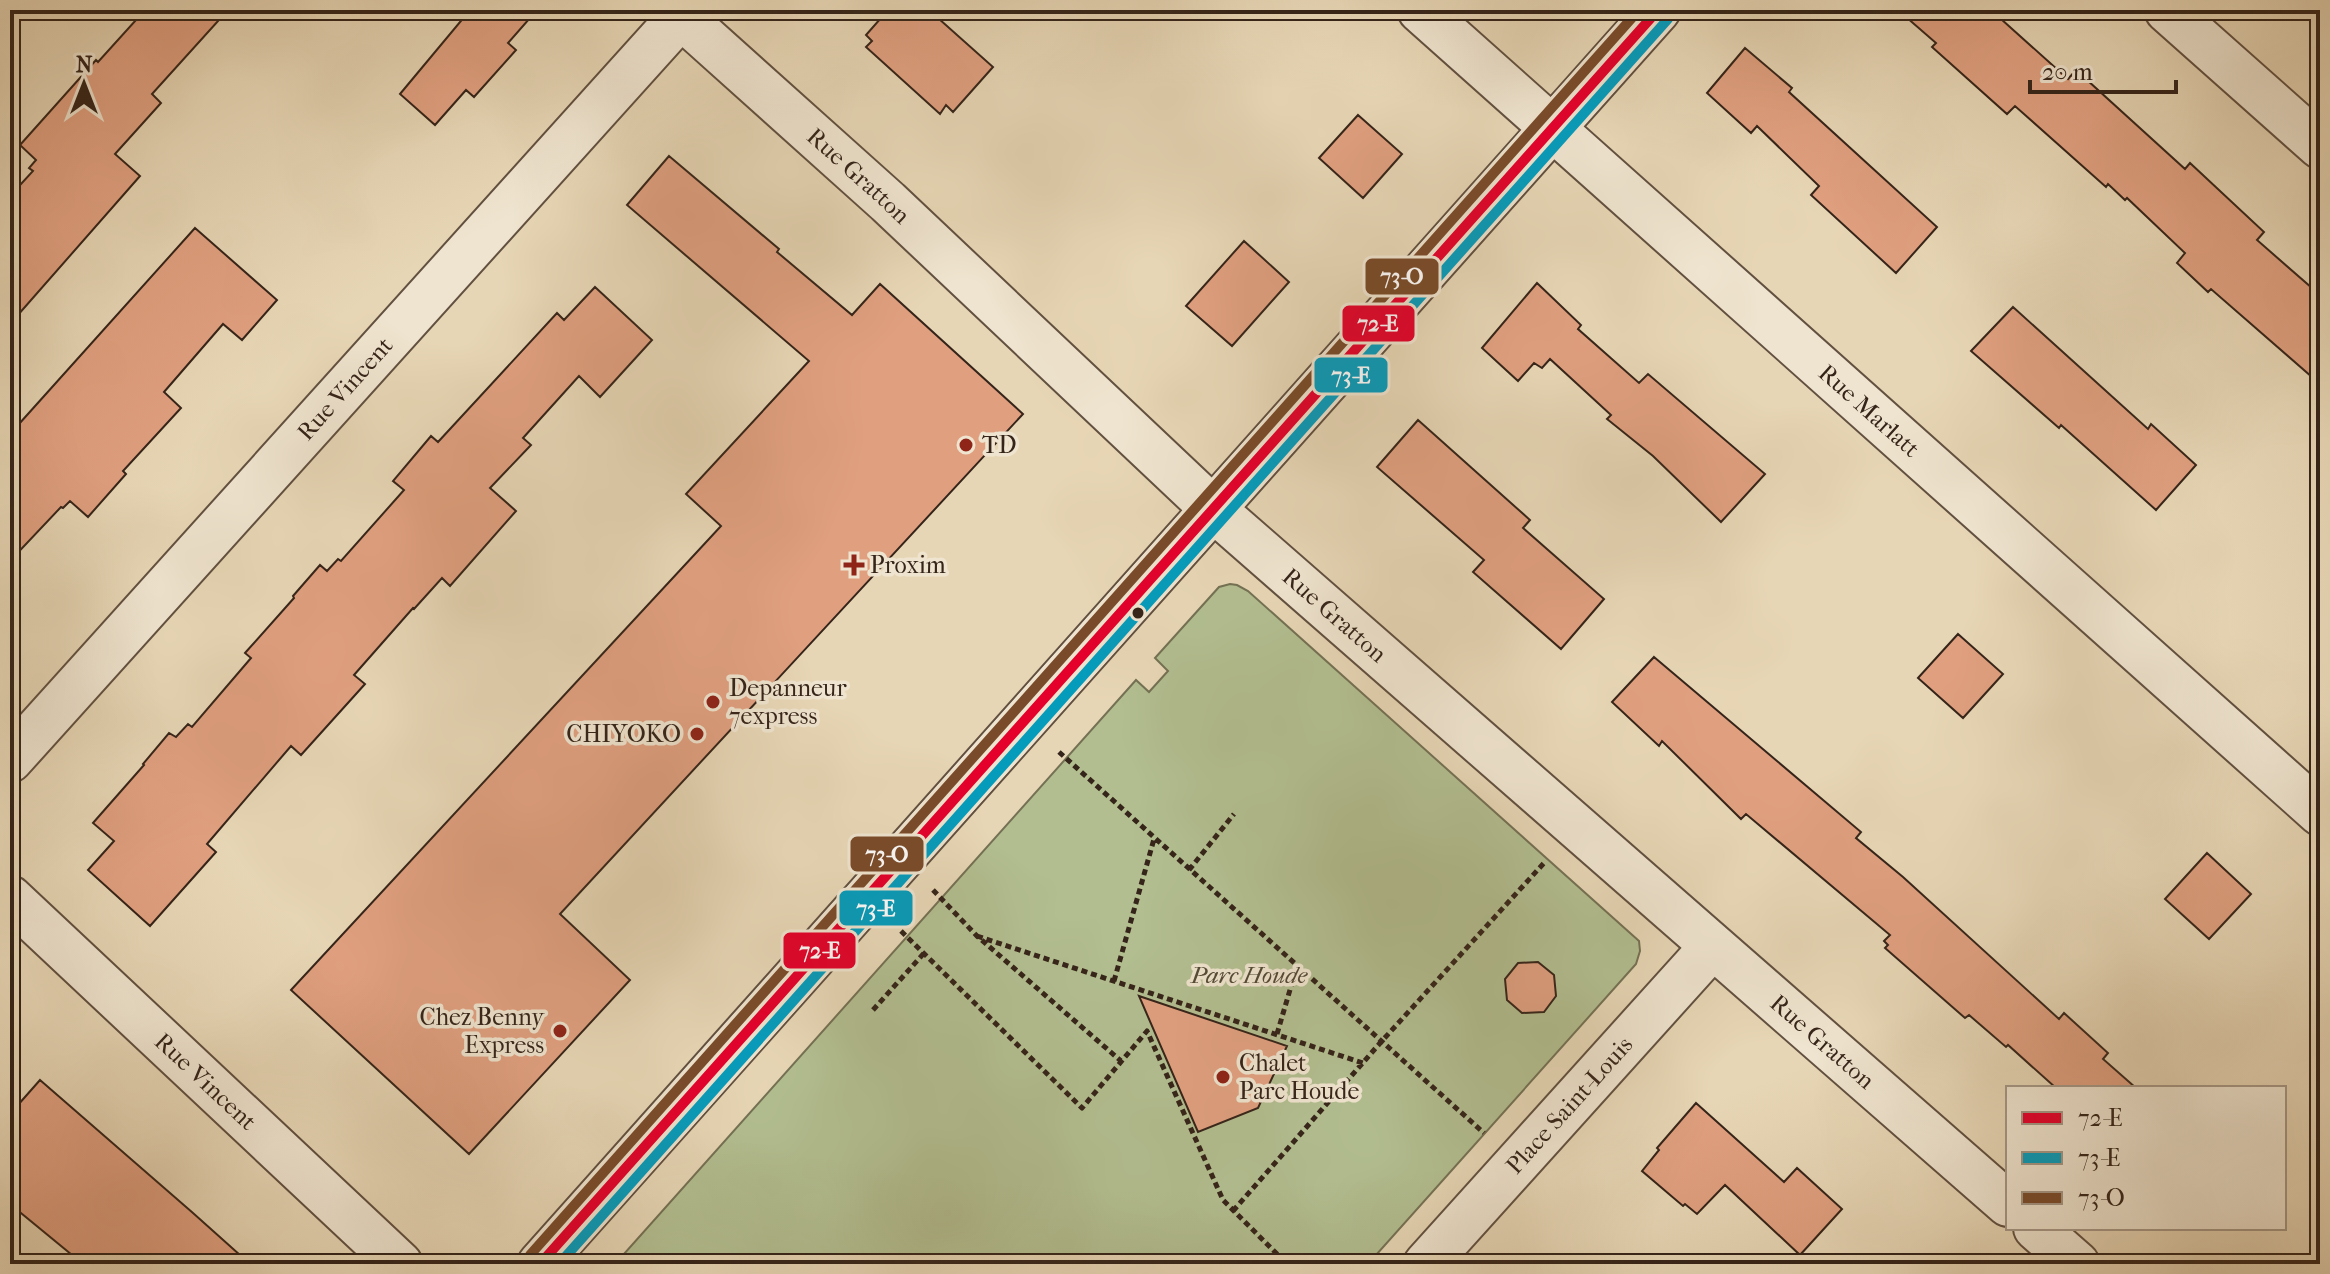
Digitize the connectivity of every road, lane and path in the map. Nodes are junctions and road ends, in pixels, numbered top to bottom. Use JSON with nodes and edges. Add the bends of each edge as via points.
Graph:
{"nodes":[{"id":1,"x":1420,"y":10,"type":"edge"},
{"id":2,"x":1658,"y":10,"type":"edge"},
{"id":3,"x":2167,"y":10,"type":"edge"},
{"id":4,"x":677,"y":13,"type":"edge"},
{"id":5,"x":1553,"y":128,"type":"junction"},
{"id":6,"x":2320,"y":146,"type":"edge"},
{"id":7,"x":1213,"y":509,"type":"junction"},
{"id":8,"x":1023,"y":720,"type":"junction"},
{"id":9,"x":10,"y":760,"type":"edge"},
{"id":10,"x":2320,"y":813,"type":"edge"},
{"id":11,"x":1234,"y":814,"type":"dead end"},
{"id":12,"x":1577,"y":827,"type":"junction"},
{"id":13,"x":1155,"y":839,"type":"junction"},
{"id":14,"x":901,"y":858,"type":"junction"},
{"id":15,"x":1189,"y":870,"type":"junction"},
{"id":16,"x":10,"y":898,"type":"edge"},
{"id":17,"x":865,"y":898,"type":"junction"},
{"id":18,"x":977,"y":936,"type":"junction"},
{"id":19,"x":1712,"y":947,"type":"junction"},
{"id":20,"x":925,"y":952,"type":"junction"},
{"id":21,"x":1297,"y":966,"type":"junction"},
{"id":22,"x":1114,"y":981,"type":"junction"},
{"id":23,"x":873,"y":1010,"type":"dead end"},
{"id":24,"x":1277,"y":1034,"type":"junction"},
{"id":25,"x":1381,"y":1042,"type":"junction"},
{"id":26,"x":1121,"y":1061,"type":"junction"},
{"id":27,"x":1363,"y":1063,"type":"junction"},
{"id":28,"x":1517,"y":1163,"type":"junction"},
{"id":29,"x":2006,"y":1202,"type":"edge"},
{"id":30,"x":1233,"y":1211,"type":"junction"},
{"id":31,"x":2038,"y":1230,"type":"edge"},
{"id":32,"x":400,"y":1264,"type":"edge"},
{"id":33,"x":540,"y":1264,"type":"edge"},
{"id":34,"x":1287,"y":1264,"type":"edge"},
{"id":35,"x":1426,"y":1264,"type":"edge"},
{"id":36,"x":2077,"y":1264,"type":"edge"}],
"edges":[{"from":1,"to":5,"type":"street","name":"Rue Marlatt"},
{"from":2,"to":5,"type":"street"},
{"from":3,"to":6,"type":"street"},
{"from":4,"to":7,"type":"street","name":"Rue Gratton","via":[[888,202]]},
{"from":4,"to":9,"type":"street","name":"Rue Vincent"},
{"from":5,"to":7,"type":"street"},
{"from":5,"to":10,"type":"street","name":"Rue Marlatt"},
{"from":7,"to":8,"type":"street"},
{"from":7,"to":12,"type":"street","name":"Rue Gratton"},
{"from":8,"to":13,"type":"path"},
{"from":8,"to":14,"type":"street"},
{"from":11,"to":15,"type":"path"},
{"from":12,"to":19,"type":"street","name":"Rue Gratton"},
{"from":12,"to":25,"type":"path"},
{"from":13,"to":15,"type":"path"},
{"from":13,"to":22,"type":"path"},
{"from":14,"to":17,"type":"street"},
{"from":14,"to":18,"type":"path"},
{"from":15,"to":21,"type":"path"},
{"from":16,"to":32,"type":"street","name":"Rue Vincent"},
{"from":17,"to":20,"type":"path"},
{"from":17,"to":33,"type":"street"},
{"from":18,"to":22,"type":"path"},
{"from":18,"to":26,"type":"path"},
{"from":19,"to":28,"type":"street","name":"Place Saint-Louis"},
{"from":19,"to":29,"type":"street","name":"Rue Gratton"},
{"from":20,"to":23,"type":"path"},
{"from":20,"to":26,"type":"path","via":[[1082,1108]]},
{"from":21,"to":24,"type":"path"},
{"from":21,"to":25,"type":"path"},
{"from":22,"to":24,"type":"path"},
{"from":24,"to":27,"type":"path"},
{"from":25,"to":27,"type":"path"},
{"from":25,"to":28,"type":"path"},
{"from":26,"to":30,"type":"path","via":[[1147,1031],[1223,1200]]},
{"from":27,"to":30,"type":"path"},
{"from":28,"to":35,"type":"street","name":"Place Saint-Louis"},
{"from":30,"to":34,"type":"path"},
{"from":31,"to":36,"type":"street"}]}
